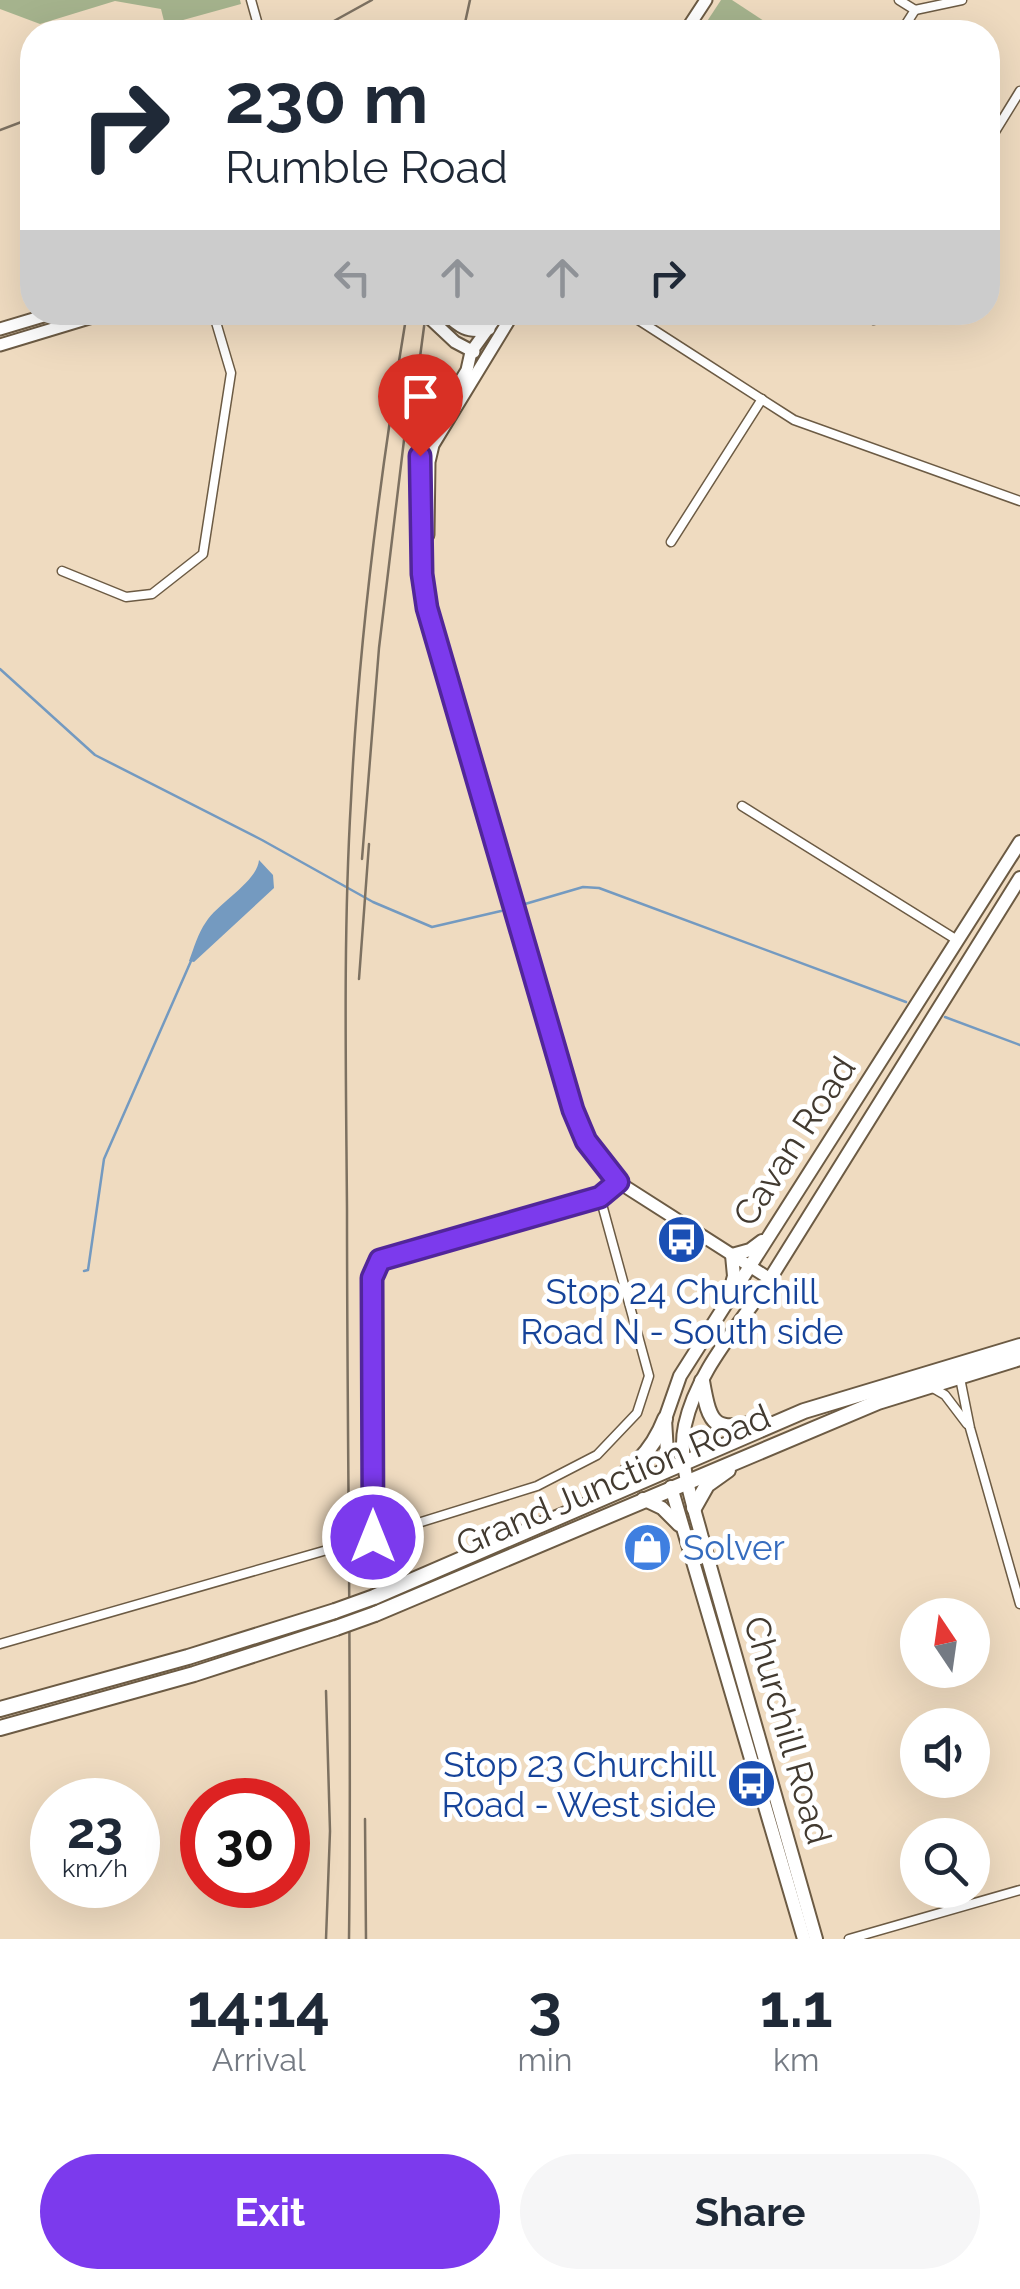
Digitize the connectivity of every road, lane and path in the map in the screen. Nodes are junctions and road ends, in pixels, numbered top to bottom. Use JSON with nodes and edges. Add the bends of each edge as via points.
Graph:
{"nodes":[{"id":1,"x":899,"y":0,"type":"edge"},
{"id":2,"x":962,"y":0,"type":"edge"},
{"id":3,"x":915,"y":10,"type":"junction"},
{"id":4,"x":909,"y":20,"type":"edge"},
{"id":5,"x":1020,"y":91,"type":"edge"},
{"id":6,"x":1000,"y":123,"type":"edge"},
{"id":7,"x":65,"y":325,"type":"edge"},
{"id":8,"x":216,"y":325,"type":"edge"},
{"id":9,"x":437,"y":325,"type":"edge"},
{"id":10,"x":458,"y":325,"type":"edge"},
{"id":11,"x":492,"y":325,"type":"edge"},
{"id":12,"x":506,"y":325,"type":"edge"},
{"id":13,"x":646,"y":325,"type":"edge"},
{"id":14,"x":489,"y":329,"type":"junction"},
{"id":15,"x":455,"y":342,"type":"junction"},
{"id":16,"x":0,"y":344,"type":"edge"},
{"id":17,"x":492,"y":346,"type":"junction"},
{"id":18,"x":471,"y":352,"type":"junction"},
{"id":19,"x":461,"y":381,"type":"junction"},
{"id":20,"x":762,"y":399,"type":"junction"},
{"id":21,"x":1020,"y":501,"type":"edge"},
{"id":22,"x":671,"y":542,"type":"dead end"},
{"id":23,"x":424,"y":543,"type":"junction"},
{"id":24,"x":62,"y":571,"type":"dead end"},
{"id":25,"x":742,"y":806,"type":"dead end"},
{"id":26,"x":1020,"y":842,"type":"edge"},
{"id":27,"x":1020,"y":878,"type":"edge"},
{"id":28,"x":957,"y":940,"type":"junction"},
{"id":29,"x":618,"y":1182,"type":"junction"},
{"id":30,"x":600,"y":1197,"type":"junction"},
{"id":31,"x":769,"y":1236,"type":"junction"},
{"id":32,"x":732,"y":1255,"type":"junction"},
{"id":33,"x":750,"y":1266,"type":"junction"},
{"id":34,"x":770,"y":1279,"type":"junction"},
{"id":35,"x":728,"y":1303,"type":"junction"},
{"id":36,"x":1020,"y":1346,"type":"edge"},
{"id":37,"x":1020,"y":1358,"type":"edge"},
{"id":38,"x":958,"y":1370,"type":"junction"},
{"id":39,"x":702,"y":1380,"type":"junction"},
{"id":40,"x":926,"y":1386,"type":"junction"},
{"id":41,"x":804,"y":1411,"type":"junction"},
{"id":42,"x":664,"y":1419,"type":"junction"},
{"id":43,"x":970,"y":1428,"type":"junction"},
{"id":44,"x":777,"y":1443,"type":"junction"},
{"id":45,"x":685,"y":1462,"type":"junction"},
{"id":46,"x":668,"y":1470,"type":"junction"},
{"id":47,"x":688,"y":1480,"type":"junction"},
{"id":48,"x":671,"y":1487,"type":"junction"},
{"id":49,"x":643,"y":1498,"type":"junction"},
{"id":50,"x":694,"y":1508,"type":"junction"},
{"id":51,"x":564,"y":1514,"type":"junction"},
{"id":52,"x":685,"y":1536,"type":"junction"},
{"id":53,"x":327,"y":1550,"type":"dead end"},
{"id":54,"x":1020,"y":1604,"type":"edge"},
{"id":55,"x":0,"y":1644,"type":"edge"},
{"id":56,"x":0,"y":1709,"type":"edge"},
{"id":57,"x":749,"y":1726,"type":"junction"},
{"id":58,"x":0,"y":1728,"type":"edge"},
{"id":59,"x":1020,"y":1890,"type":"edge"},
{"id":60,"x":804,"y":1939,"type":"edge"},
{"id":61,"x":816,"y":1939,"type":"edge"},
{"id":62,"x":849,"y":1939,"type":"edge"}],
"edges":[{"from":1,"to":3,"type":"street"},
{"from":2,"to":3,"type":"street"},
{"from":3,"to":4,"type":"street"},
{"from":5,"to":6,"type":"street"},
{"from":7,"to":16,"type":"street"},
{"from":8,"to":24,"type":"street","via":[[231,373],[203,554],[152,594],[126,597]]},
{"from":9,"to":15,"type":"street"},
{"from":10,"to":14,"type":"street","via":[[471,332]]},
{"from":11,"to":14,"type":"street"},
{"from":12,"to":17,"type":"street"},
{"from":13,"to":20,"type":"street"},
{"from":14,"to":18,"type":"street"},
{"from":15,"to":18,"type":"street"},
{"from":15,"to":19,"type":"street"},
{"from":17,"to":18,"type":"street"},
{"from":17,"to":23,"type":"street","via":[[433,445]]},
{"from":18,"to":19,"type":"street"},
{"from":19,"to":23,"type":"street","via":[[420,456]]},
{"from":20,"to":21,"type":"street","via":[[802,422]]},
{"from":20,"to":22,"type":"street"},
{"from":23,"to":29,"type":"street","via":[[427,608],[578,1124]]},
{"from":25,"to":28,"type":"street"},
{"from":26,"to":28,"type":"main road","name":"Cavan Road"},
{"from":27,"to":34,"type":"main road","name":"Cavan Road"},
{"from":28,"to":31,"type":"main road","name":"Cavan Road"},
{"from":29,"to":30,"type":"street"},
{"from":29,"to":32,"type":"street"},
{"from":30,"to":30,"type":"street","via":[[380,1260],[372,1278],[373,1537],[536,1486],[597,1456],[636,1413],[649,1376]]},
{"from":31,"to":32,"type":"main road"},
{"from":31,"to":33,"type":"main road","name":"Cavan Road"},
{"from":32,"to":33,"type":"street"},
{"from":32,"to":35,"type":"main road"},
{"from":33,"to":34,"type":"street"},
{"from":33,"to":35,"type":"main road","name":"Cavan Road"},
{"from":34,"to":39,"type":"main road","name":"Cavan Road"},
{"from":35,"to":42,"type":"main road","name":"Cavan Road","via":[[680,1376]]},
{"from":36,"to":38,"type":"highway","name":"Grand Junction Road"},
{"from":37,"to":38,"type":"highway","name":"Grand Junction Road"},
{"from":38,"to":40,"type":"highway","name":"Grand Junction Road"},
{"from":38,"to":41,"type":"highway","name":"Grand Junction Road"},
{"from":38,"to":43,"type":"street"},
{"from":39,"to":41,"type":"highway","via":[[707,1413],[730,1428]]},
{"from":39,"to":45,"type":"main road","name":"Cavan Road","via":[[686,1421]]},
{"from":40,"to":43,"type":"street","via":[[945,1394]]},
{"from":40,"to":44,"type":"highway","name":"Grand Junction Road"},
{"from":41,"to":45,"type":"highway","name":"Grand Junction Road"},
{"from":42,"to":46,"type":"main road","name":"Cavan Road"},
{"from":42,"to":51,"type":"highway","via":[[644,1457]]},
{"from":43,"to":54,"type":"street"},
{"from":44,"to":47,"type":"highway","name":"Grand Junction Road"},
{"from":44,"to":50,"type":"highway","via":[[710,1482]]},
{"from":45,"to":46,"type":"highway","name":"Grand Junction Road"},
{"from":45,"to":47,"type":"main road","name":"Cavan Road"},
{"from":46,"to":48,"type":"highway","name":"Cavan Road"},
{"from":46,"to":51,"type":"highway","name":"Grand Junction Road"},
{"from":47,"to":48,"type":"highway","name":"Grand Junction Road"},
{"from":47,"to":50,"type":"main road","name":"Churchill Road"},
{"from":48,"to":49,"type":"highway","name":"Grand Junction Road"},
{"from":48,"to":52,"type":"main road","name":"Churchill Road"},
{"from":49,"to":52,"type":"main road","via":[[670,1514]]},
{"from":49,"to":58,"type":"highway","name":"Grand Junction Road","bridge":true,"via":[[336,1628]]},
{"from":50,"to":57,"type":"main road","name":"Churchill Road"},
{"from":51,"to":56,"type":"highway","name":"Grand Junction Road","bridge":true,"via":[[336,1611]]},
{"from":52,"to":57,"type":"main road","name":"Churchill Road"},
{"from":53,"to":55,"type":"street"},
{"from":57,"to":60,"type":"main road","name":"Churchill Road"},
{"from":57,"to":61,"type":"main road","name":"Churchill Road"},
{"from":59,"to":62,"type":"street"}]}
